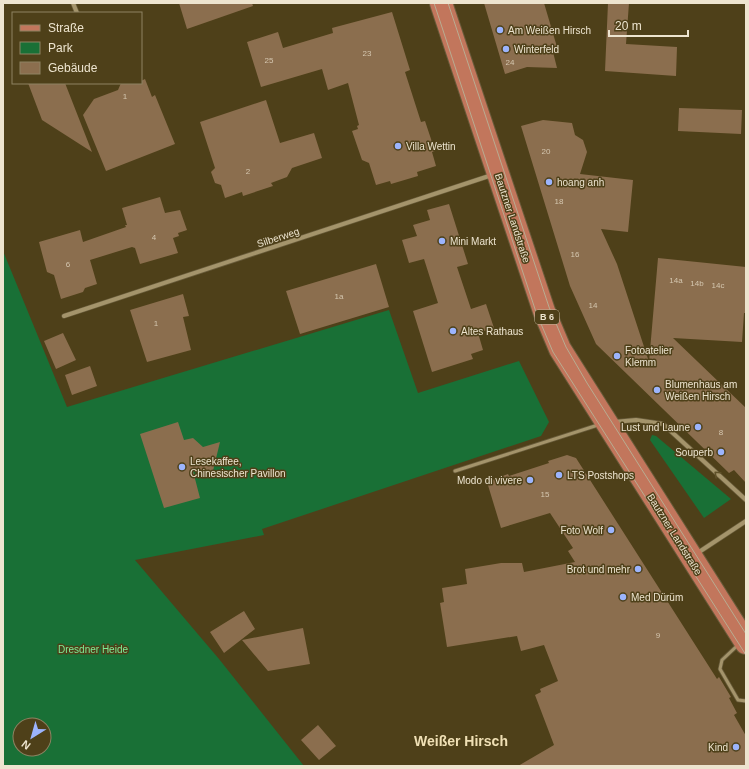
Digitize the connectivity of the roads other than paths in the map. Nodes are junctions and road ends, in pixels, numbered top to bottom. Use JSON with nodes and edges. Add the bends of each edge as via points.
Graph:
{"nodes":[{"id":1,"x":441,"y":3,"type":"edge"},
{"id":2,"x":498,"y":173,"type":"junction"},
{"id":3,"x":64,"y":316,"type":"dead end"},
{"id":4,"x":606,"y":423,"type":"junction"},
{"id":5,"x":455,"y":471,"type":"dead end"},
{"id":6,"x":746,"y":500,"type":"edge"},
{"id":7,"x":746,"y":521,"type":"edge"},
{"id":8,"x":690,"y":557,"type":"junction"},
{"id":9,"x":745,"y":642,"type":"edge"},
{"id":10,"x":746,"y":701,"type":"edge"}],
"edges":[{"from":1,"to":2,"type":"main road","name":"Bautzner Landstraße","number":"B 6"},
{"from":2,"to":3,"type":"street","name":"Silberweg"},
{"from":2,"to":4,"type":"main road","name":"Bautzner Landstraße","number":"B 6","via":[[544,311],[560,349]]},
{"from":4,"to":5,"type":"lane"},
{"from":6,"to":4,"type":"street","one_way":true,"via":[[663,424],[636,420]]},
{"from":4,"to":8,"type":"main road","name":"Bautzner Landstraße","number":"B 6"},
{"from":7,"to":8,"type":"street"},
{"from":8,"to":9,"type":"main road","name":"Bautzner Landstraße","number":"B 6"},
{"from":9,"to":10,"type":"lane","via":[[722,660],[720,669],[738,700]]}]}
